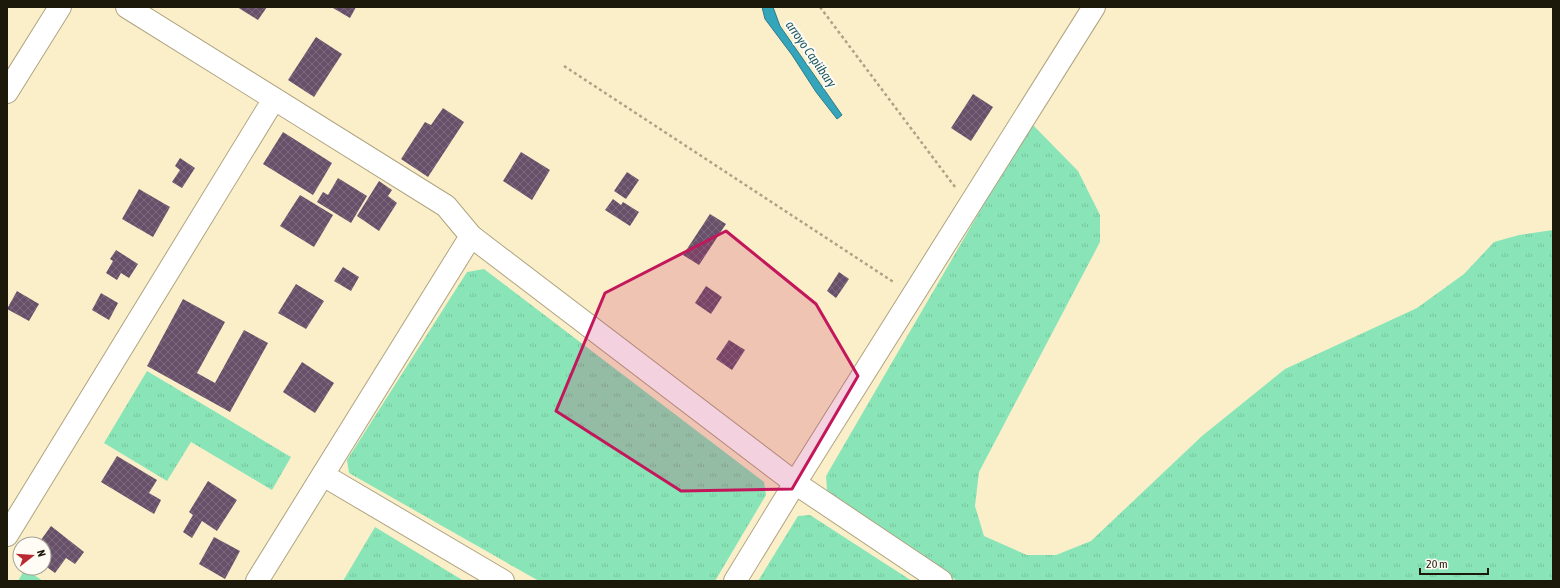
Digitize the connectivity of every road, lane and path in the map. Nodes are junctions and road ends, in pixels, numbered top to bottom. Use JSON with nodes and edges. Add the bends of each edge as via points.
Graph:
{"nodes":[{"id":1,"x":60,"y":7,"type":"edge"},
{"id":2,"x":127,"y":7,"type":"edge"},
{"id":3,"x":820,"y":7,"type":"edge"},
{"id":4,"x":1094,"y":7,"type":"edge"},
{"id":5,"x":564,"y":66,"type":"dead end"},
{"id":6,"x":7,"y":92,"type":"edge"},
{"id":7,"x":274,"y":99,"type":"junction"},
{"id":8,"x":969,"y":205,"type":"junction"},
{"id":9,"x":471,"y":236,"type":"junction"},
{"id":10,"x":913,"y":295,"type":"junction"},
{"id":11,"x":323,"y":475,"type":"junction"},
{"id":12,"x":795,"y":483,"type":"junction"},
{"id":13,"x":7,"y":535,"type":"edge"},
{"id":14,"x":257,"y":581,"type":"edge"},
{"id":15,"x":503,"y":581,"type":"edge"},
{"id":16,"x":735,"y":581,"type":"edge"},
{"id":17,"x":941,"y":581,"type":"edge"}],
"edges":[{"from":1,"to":6,"type":"street"},
{"from":2,"to":7,"type":"street"},
{"from":3,"to":8,"type":"path"},
{"from":4,"to":8,"type":"street"},
{"from":5,"to":10,"type":"path"},
{"from":7,"to":9,"type":"street","via":[[446,206]]},
{"from":7,"to":13,"type":"street"},
{"from":8,"to":10,"type":"street"},
{"from":9,"to":11,"type":"street"},
{"from":9,"to":12,"type":"street"},
{"from":10,"to":12,"type":"street"},
{"from":11,"to":14,"type":"street"},
{"from":11,"to":15,"type":"street"},
{"from":12,"to":16,"type":"street"},
{"from":12,"to":17,"type":"street"}]}
